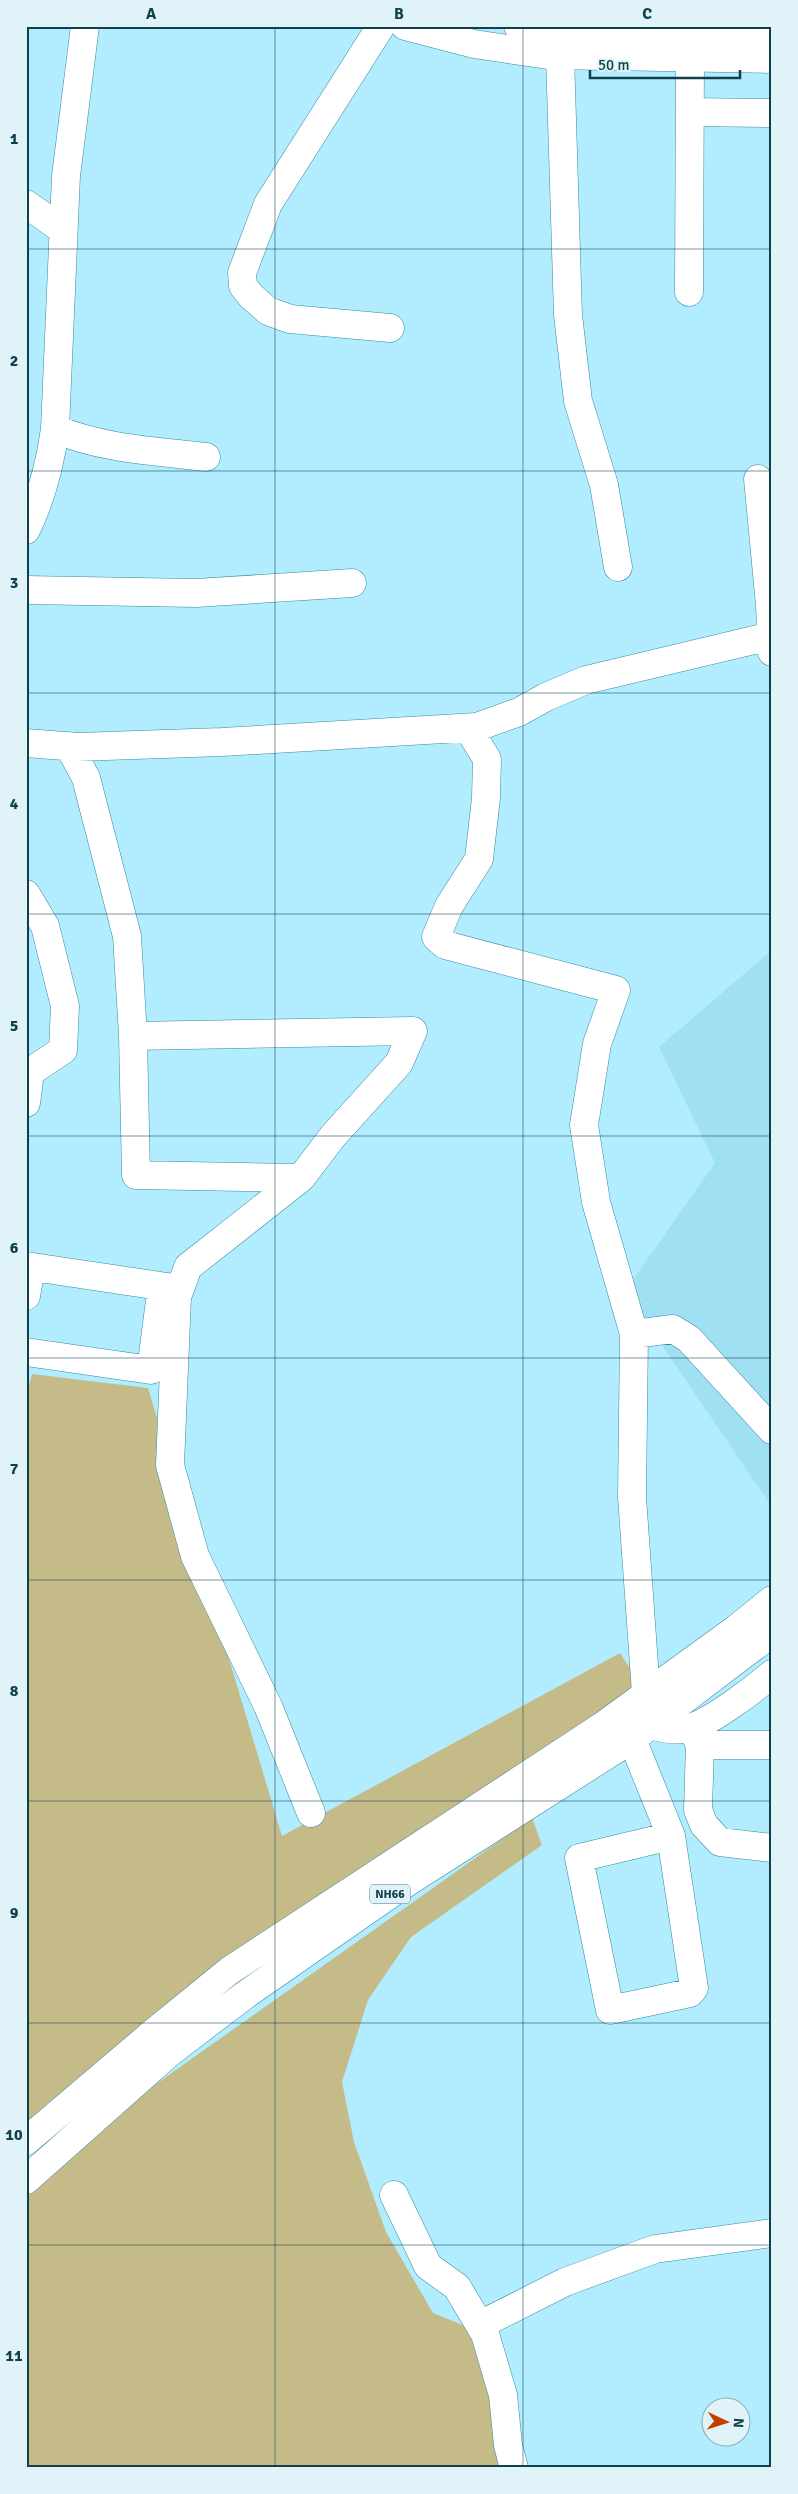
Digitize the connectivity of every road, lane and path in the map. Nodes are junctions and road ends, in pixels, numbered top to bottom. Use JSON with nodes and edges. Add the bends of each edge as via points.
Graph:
{"nodes":[{"id":1,"x":85,"y":26,"type":"edge"},
{"id":2,"x":381,"y":26,"type":"edge"},
{"id":3,"x":405,"y":26,"type":"edge"},
{"id":4,"x":518,"y":26,"type":"edge"},
{"id":5,"x":627,"y":30,"type":"edge"},
{"id":6,"x":772,"y":37,"type":"edge"},
{"id":7,"x":560,"y":56,"type":"junction"},
{"id":8,"x":690,"y":57,"type":"junction"},
{"id":9,"x":772,"y":59,"type":"edge"},
{"id":10,"x":690,"y":112,"type":"junction"},
{"id":11,"x":772,"y":113,"type":"edge"},
{"id":12,"x":26,"y":204,"type":"edge"},
{"id":13,"x":64,"y":230,"type":"junction"},
{"id":14,"x":689,"y":292,"type":"dead end"},
{"id":15,"x":390,"y":328,"type":"dead end"},
{"id":16,"x":55,"y":429,"type":"junction"},
{"id":17,"x":206,"y":457,"type":"dead end"},
{"id":18,"x":758,"y":479,"type":"dead end"},
{"id":19,"x":26,"y":530,"type":"edge"},
{"id":20,"x":618,"y":567,"type":"dead end"},
{"id":21,"x":352,"y":583,"type":"dead end"},
{"id":22,"x":26,"y":590,"type":"edge"},
{"id":23,"x":771,"y":636,"type":"edge"},
{"id":24,"x":772,"y":652,"type":"edge"},
{"id":25,"x":468,"y":728,"type":"junction"},
{"id":26,"x":26,"y":743,"type":"edge"},
{"id":27,"x":69,"y":746,"type":"junction"},
{"id":28,"x":26,"y":894,"type":"edge"},
{"id":29,"x":133,"y":1036,"type":"junction"},
{"id":30,"x":26,"y":1103,"type":"edge"},
{"id":31,"x":302,"y":1178,"type":"junction"},
{"id":32,"x":29,"y":1267,"type":"edge"},
{"id":33,"x":171,"y":1288,"type":"junction"},
{"id":34,"x":26,"y":1296,"type":"edge"},
{"id":35,"x":634,"y":1334,"type":"junction"},
{"id":36,"x":26,"y":1352,"type":"edge"},
{"id":37,"x":772,"y":1430,"type":"edge"},
{"id":38,"x":772,"y":1600,"type":"edge"},
{"id":39,"x":772,"y":1633,"type":"edge"},
{"id":40,"x":772,"y":1674,"type":"edge"},
{"id":41,"x":646,"y":1693,"type":"junction"},
{"id":42,"x":641,"y":1732,"type":"junction"},
{"id":43,"x":696,"y":1736,"type":"junction"},
{"id":44,"x":772,"y":1745,"type":"edge"},
{"id":45,"x":311,"y":1813,"type":"dead end"},
{"id":46,"x":671,"y":1836,"type":"junction"},
{"id":47,"x":772,"y":1848,"type":"edge"},
{"id":48,"x":26,"y":2141,"type":"edge"},
{"id":49,"x":26,"y":2180,"type":"edge"},
{"id":50,"x":394,"y":2195,"type":"dead end"},
{"id":51,"x":772,"y":2233,"type":"edge"},
{"id":52,"x":480,"y":2325,"type":"junction"},
{"id":53,"x":514,"y":2468,"type":"edge"}],
"edges":[{"from":1,"to":13,"type":"main road","via":[[66,176]]},
{"from":2,"to":15,"type":"main road","via":[[268,204],[242,273],[244,286],[268,311],[290,319]]},
{"from":3,"to":7,"type":"main road","via":[[474,44]]},
{"from":4,"to":5,"type":"main road","via":[[548,32]]},
{"from":5,"to":6,"type":"main road"},
{"from":7,"to":8,"type":"main road"},
{"from":7,"to":20,"type":"main road","via":[[568,315],[578,401],[604,484]]},
{"from":8,"to":9,"type":"main road"},
{"from":8,"to":10,"type":"main road"},
{"from":10,"to":11,"type":"main road"},
{"from":10,"to":14,"type":"main road"},
{"from":12,"to":13,"type":"main road"},
{"from":13,"to":16,"type":"main road"},
{"from":16,"to":17,"type":"main road","via":[[82,440]]},
{"from":16,"to":19,"type":"main road","via":[[49,469],[37,508]]},
{"from":18,"to":23,"type":"main road"},
{"from":21,"to":22,"type":"main road","via":[[196,593]]},
{"from":23,"to":24,"type":"main road"},
{"from":23,"to":25,"type":"main road","via":[[586,680],[519,712]]},
{"from":25,"to":27,"type":"main road","via":[[222,742]]},
{"from":25,"to":35,"type":"main road","via":[[486,759],[486,798],[478,859],[449,906],[436,937],[445,945],[616,990],[597,1044],[584,1126],[596,1202]]},
{"from":26,"to":27,"type":"main road"},
{"from":27,"to":29,"type":"main road","via":[[86,778],[127,936]]},
{"from":28,"to":30,"type":"main road","via":[[45,926],[64,1006],[63,1050],[30,1072]]},
{"from":29,"to":31,"type":"main road","via":[[136,1175]]},
{"from":29,"to":31,"type":"main road","via":[[413,1031],[399,1063],[333,1136]]},
{"from":31,"to":33,"type":"main road","via":[[188,1267]]},
{"from":32,"to":33,"type":"main road"},
{"from":32,"to":34,"type":"main road"},
{"from":33,"to":36,"type":"main road","via":[[151,1370]]},
{"from":33,"to":45,"type":"main road","via":[[177,1297],[170,1465],[195,1556],[268,1706]]},
{"from":35,"to":37,"type":"main road","via":[[673,1329],[689,1339]]},
{"from":35,"to":41,"type":"main road","via":[[632,1497]]},
{"from":38,"to":41,"type":"main road","number":"NH66"},
{"from":39,"to":42,"type":"main road","number":"NH66"},
{"from":40,"to":43,"type":"main road"},
{"from":41,"to":48,"type":"main road","number":"NH66","via":[[600,1727],[229,1971],[152,2032]]},
{"from":42,"to":43,"type":"main road","via":[[670,1730]]},
{"from":42,"to":46,"type":"main road"},
{"from":42,"to":49,"type":"main road","number":"NH66","via":[[409,1881],[245,1995],[169,2053]]},
{"from":43,"to":44,"type":"main road"},
{"from":43,"to":47,"type":"main road","via":[[698,1810],[704,1825],[720,1842]]},
{"from":46,"to":46,"type":"main road","via":[[694,1988],[690,1993],[610,2010],[580,1858]]},
{"from":50,"to":52,"type":"main road","via":[[428,2266],[457,2287]]},
{"from":51,"to":52,"type":"main road","via":[[655,2249],[565,2282]]},
{"from":52,"to":53,"type":"main road","via":[[503,2395],[508,2445]]}]}
